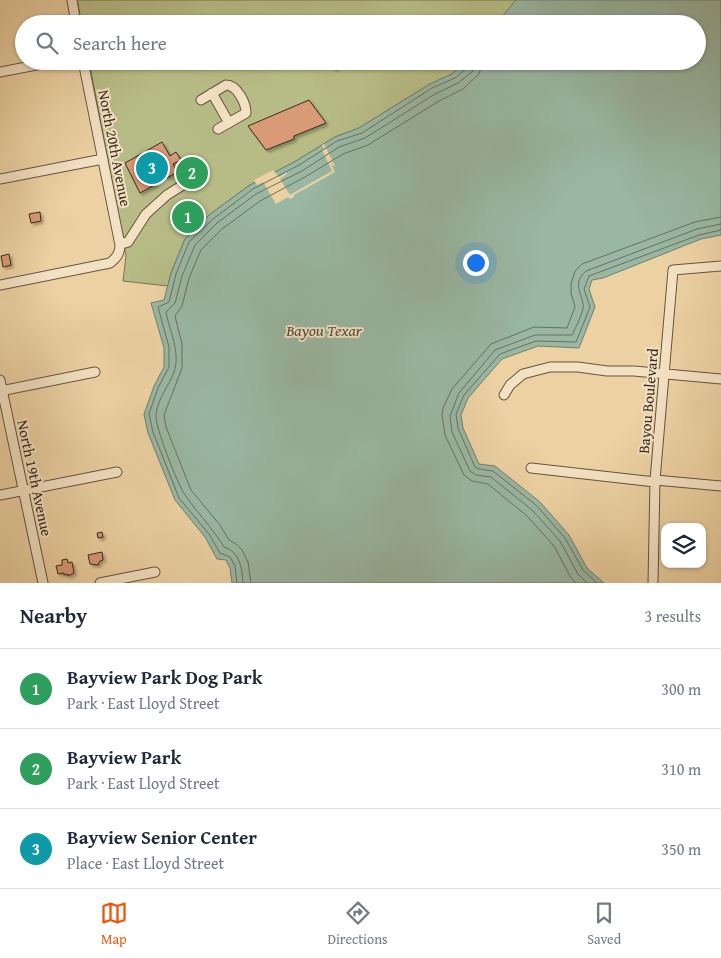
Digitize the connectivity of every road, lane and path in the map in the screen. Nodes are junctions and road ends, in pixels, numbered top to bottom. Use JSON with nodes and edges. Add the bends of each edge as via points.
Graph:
{"nodes":[{"id":1,"x":72,"y":0,"type":"edge"},
{"id":2,"x":74,"y":15,"type":"edge"},
{"id":3,"x":15,"y":69,"type":"edge"},
{"id":4,"x":86,"y":70,"type":"edge"},
{"id":5,"x":0,"y":72,"type":"edge"},
{"id":6,"x":212,"y":93,"type":"junction"},
{"id":7,"x":201,"y":100,"type":"dead end"},
{"id":8,"x":229,"y":123,"type":"junction"},
{"id":9,"x":218,"y":129,"type":"dead end"},
{"id":10,"x":103,"y":159,"type":"junction"},
{"id":11,"x":202,"y":173,"type":"dead end"},
{"id":12,"x":0,"y":179,"type":"edge"},
{"id":13,"x":119,"y":241,"type":"junction"},
{"id":14,"x":721,"y":266,"type":"edge"},
{"id":15,"x":0,"y":285,"type":"edge"},
{"id":16,"x":95,"y":372,"type":"dead end"},
{"id":17,"x":664,"y":374,"type":"junction"},
{"id":18,"x":721,"y":379,"type":"edge"},
{"id":19,"x":0,"y":380,"type":"edge"},
{"id":20,"x":1,"y":391,"type":"edge"},
{"id":21,"x":504,"y":395,"type":"dead end"},
{"id":22,"x":531,"y":468,"type":"dead end"},
{"id":23,"x":117,"y":472,"type":"dead end"},
{"id":24,"x":655,"y":481,"type":"junction"},
{"id":25,"x":721,"y":486,"type":"edge"},
{"id":26,"x":24,"y":490,"type":"junction"},
{"id":27,"x":0,"y":495,"type":"edge"},
{"id":28,"x":155,"y":572,"type":"dead end"},
{"id":29,"x":43,"y":583,"type":"edge"},
{"id":30,"x":100,"y":583,"type":"edge"},
{"id":31,"x":654,"y":583,"type":"edge"}],
"edges":[{"from":1,"to":2,"type":"street"},
{"from":3,"to":5,"type":"street"},
{"from":4,"to":10,"type":"street","name":"North 20th Avenue"},
{"from":6,"to":7,"type":"street"},
{"from":6,"to":8,"type":"street"},
{"from":6,"to":8,"type":"street","via":[[226,84],[236,88],[246,113]]},
{"from":8,"to":9,"type":"street"},
{"from":10,"to":12,"type":"street"},
{"from":10,"to":13,"type":"street","name":"North 20th Avenue"},
{"from":11,"to":13,"type":"street","via":[[167,195],[146,214],[128,242]]},
{"from":13,"to":15,"type":"street","via":[[118,256],[110,263]]},
{"from":14,"to":17,"type":"street","name":"Bayou Boulevard","via":[[672,270]]},
{"from":16,"to":20,"type":"street"},
{"from":17,"to":18,"type":"street"},
{"from":17,"to":21,"type":"street","via":[[550,367],[523,374]]},
{"from":17,"to":24,"type":"street","name":"Bayou Boulevard"},
{"from":19,"to":20,"type":"street","name":"North 19th Avenue"},
{"from":20,"to":26,"type":"street","name":"North 19th Avenue"},
{"from":22,"to":24,"type":"street"},
{"from":23,"to":26,"type":"street"},
{"from":24,"to":25,"type":"street"},
{"from":24,"to":31,"type":"street","name":"Bayou Boulevard"},
{"from":26,"to":27,"type":"street"},
{"from":26,"to":29,"type":"street","name":"North 19th Avenue"},
{"from":28,"to":30,"type":"street"}]}
